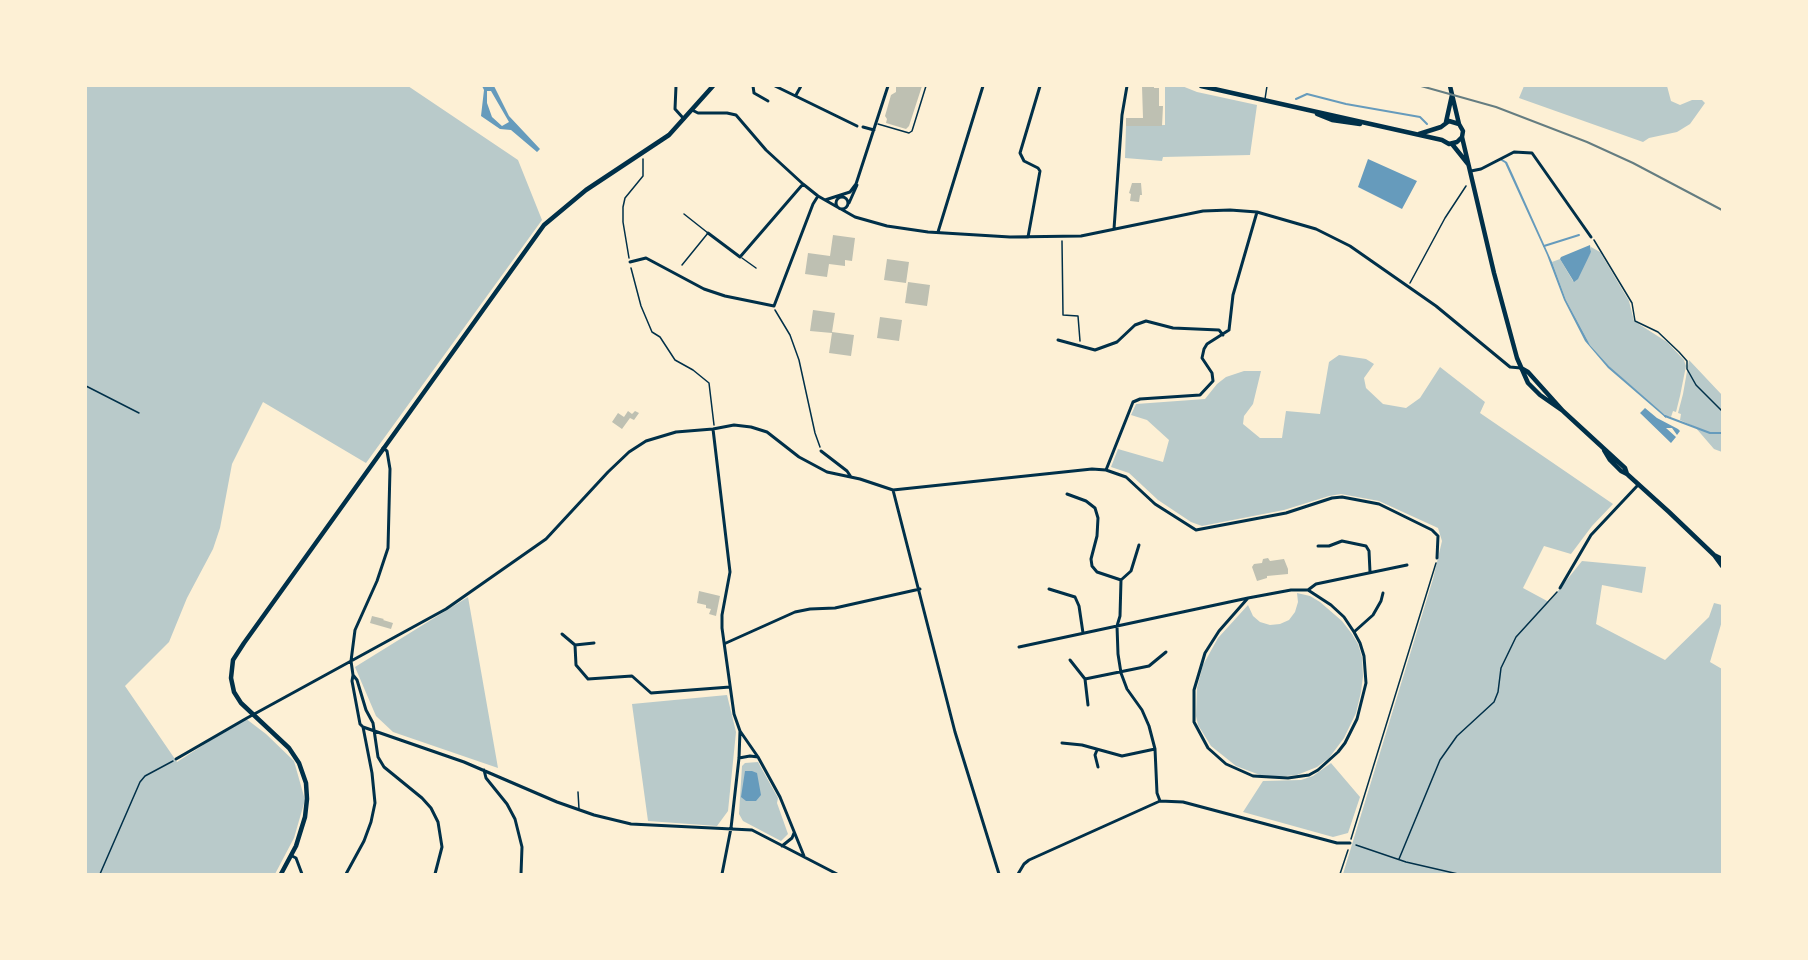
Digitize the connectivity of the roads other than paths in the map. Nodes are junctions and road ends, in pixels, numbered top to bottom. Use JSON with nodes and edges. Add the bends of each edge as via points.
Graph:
{"nodes":[{"id":1,"x":676,"y":86,"type":"edge"},
{"id":2,"x":713,"y":86,"type":"edge"},
{"id":3,"x":753,"y":86,"type":"edge"},
{"id":4,"x":775,"y":86,"type":"edge"},
{"id":5,"x":801,"y":86,"type":"edge"},
{"id":6,"x":888,"y":86,"type":"edge"},
{"id":7,"x":926,"y":86,"type":"edge"},
{"id":8,"x":983,"y":86,"type":"edge"},
{"id":9,"x":1040,"y":86,"type":"edge"},
{"id":10,"x":1127,"y":86,"type":"edge"},
{"id":11,"x":1201,"y":86,"type":"edge"},
{"id":12,"x":1267,"y":86,"type":"edge"},
{"id":13,"x":1450,"y":86,"type":"edge"},
{"id":14,"x":1452,"y":93,"type":"junction"},
{"id":15,"x":796,"y":95,"type":"junction"},
{"id":16,"x":1265,"y":100,"type":"junction"},
{"id":17,"x":768,"y":101,"type":"dead end"},
{"id":18,"x":692,"y":110,"type":"junction"},
{"id":19,"x":684,"y":119,"type":"junction"},
{"id":20,"x":1446,"y":122,"type":"junction"},
{"id":21,"x":876,"y":123,"type":"junction"},
{"id":22,"x":1459,"y":124,"type":"junction"},
{"id":23,"x":857,"y":126,"type":"dead end"},
{"id":24,"x":863,"y":127,"type":"dead end"},
{"id":25,"x":1441,"y":127,"type":"junction"},
{"id":26,"x":874,"y":130,"type":"junction"},
{"id":27,"x":1416,"y":135,"type":"junction"},
{"id":28,"x":1462,"y":137,"type":"junction"},
{"id":29,"x":1442,"y":140,"type":"junction"},
{"id":30,"x":1452,"y":144,"type":"junction"},
{"id":31,"x":1468,"y":164,"type":"junction"},
{"id":32,"x":1470,"y":171,"type":"junction"},
{"id":33,"x":858,"y":180,"type":"junction"},
{"id":34,"x":803,"y":184,"type":"junction"},
{"id":35,"x":818,"y":196,"type":"junction"},
{"id":36,"x":834,"y":197,"type":"junction"},
{"id":37,"x":842,"y":197,"type":"junction"},
{"id":38,"x":824,"y":200,"type":"junction"},
{"id":39,"x":849,"y":205,"type":"junction"},
{"id":40,"x":840,"y":208,"type":"junction"},
{"id":41,"x":1257,"y":212,"type":"junction"},
{"id":42,"x":684,"y":214,"type":"dead end"},
{"id":43,"x":1114,"y":229,"type":"junction"},
{"id":44,"x":938,"y":232,"type":"junction"},
{"id":45,"x":708,"y":233,"type":"junction"},
{"id":46,"x":1028,"y":237,"type":"junction"},
{"id":47,"x":1592,"y":237,"type":"road end"},
{"id":48,"x":740,"y":257,"type":"junction"},
{"id":49,"x":630,"y":262,"type":"road end"},
{"id":50,"x":682,"y":265,"type":"dead end"},
{"id":51,"x":756,"y":268,"type":"dead end"},
{"id":52,"x":1223,"y":334,"type":"junction"},
{"id":53,"x":1058,"y":340,"type":"dead end"},
{"id":54,"x":1521,"y":368,"type":"junction"},
{"id":55,"x":714,"y":429,"type":"junction"},
{"id":56,"x":383,"y":448,"type":"junction"},
{"id":57,"x":821,"y":452,"type":"road end"},
{"id":58,"x":1106,"y":470,"type":"junction"},
{"id":59,"x":851,"y":477,"type":"junction"},
{"id":60,"x":1638,"y":485,"type":"junction"},
{"id":61,"x":893,"y":490,"type":"junction"},
{"id":62,"x":1067,"y":495,"type":"dead end"},
{"id":63,"x":1138,"y":545,"type":"dead end"},
{"id":64,"x":1318,"y":546,"type":"dead end"},
{"id":65,"x":1714,"y":555,"type":"junction"},
{"id":66,"x":1437,"y":558,"type":"road end"},
{"id":67,"x":1722,"y":559,"type":"edge"},
{"id":68,"x":1407,"y":565,"type":"dead end"},
{"id":69,"x":1722,"y":566,"type":"edge"},
{"id":70,"x":1370,"y":572,"type":"junction"},
{"id":71,"x":1121,"y":580,"type":"junction"},
{"id":72,"x":1560,"y":588,"type":"road end"},
{"id":73,"x":920,"y":589,"type":"junction"},
{"id":74,"x":1049,"y":590,"type":"dead end"},
{"id":75,"x":1308,"y":590,"type":"junction"},
{"id":76,"x":1383,"y":593,"type":"dead end"},
{"id":77,"x":1248,"y":598,"type":"junction"},
{"id":78,"x":1117,"y":626,"type":"junction"},
{"id":79,"x":1354,"y":632,"type":"junction"},
{"id":80,"x":1083,"y":633,"type":"junction"},
{"id":81,"x":562,"y":634,"type":"dead end"},
{"id":82,"x":594,"y":643,"type":"dead end"},
{"id":83,"x":726,"y":643,"type":"junction"},
{"id":84,"x":575,"y":645,"type":"junction"},
{"id":85,"x":1019,"y":647,"type":"dead end"},
{"id":86,"x":1166,"y":652,"type":"dead end"},
{"id":87,"x":1070,"y":660,"type":"dead end"},
{"id":88,"x":351,"y":661,"type":"junction"},
{"id":89,"x":1121,"y":673,"type":"junction"},
{"id":90,"x":353,"y":675,"type":"junction"},
{"id":91,"x":1085,"y":680,"type":"junction"},
{"id":92,"x":730,"y":687,"type":"junction"},
{"id":93,"x":1088,"y":705,"type":"dead end"},
{"id":94,"x":253,"y":714,"type":"junction"},
{"id":95,"x":363,"y":726,"type":"junction"},
{"id":96,"x":372,"y":730,"type":"junction"},
{"id":97,"x":740,"y":731,"type":"junction"},
{"id":98,"x":1062,"y":743,"type":"dead end"},
{"id":99,"x":1097,"y":750,"type":"junction"},
{"id":100,"x":1155,"y":750,"type":"junction"},
{"id":101,"x":758,"y":757,"type":"junction"},
{"id":102,"x":739,"y":758,"type":"junction"},
{"id":103,"x":176,"y":759,"type":"road end"},
{"id":104,"x":1098,"y":767,"type":"dead end"},
{"id":105,"x":484,"y":770,"type":"junction"},
{"id":106,"x":578,"y":792,"type":"dead end"},
{"id":107,"x":1160,"y":801,"type":"junction"},
{"id":108,"x":579,"y":810,"type":"junction"},
{"id":109,"x":731,"y":828,"type":"junction"},
{"id":110,"x":794,"y":833,"type":"junction"},
{"id":111,"x":1350,"y":843,"type":"road end"},
{"id":112,"x":782,"y":846,"type":"junction"},
{"id":113,"x":291,"y":855,"type":"junction"},
{"id":114,"x":804,"y":857,"type":"junction"},
{"id":115,"x":281,"y":874,"type":"edge"},
{"id":116,"x":302,"y":874,"type":"edge"},
{"id":117,"x":346,"y":874,"type":"edge"},
{"id":118,"x":435,"y":874,"type":"edge"},
{"id":119,"x":521,"y":874,"type":"edge"},
{"id":120,"x":722,"y":874,"type":"edge"},
{"id":121,"x":837,"y":874,"type":"edge"},
{"id":122,"x":999,"y":874,"type":"edge"},
{"id":123,"x":1018,"y":874,"type":"edge"}],
"edges":[{"from":1,"to":19,"type":"street","via":[[675,109]]},
{"from":2,"to":18,"type":"main road"},
{"from":3,"to":17,"type":"street","via":[[754,93]]},
{"from":4,"to":15,"type":"street"},
{"from":5,"to":15,"type":"street"},
{"from":6,"to":21,"type":"street"},
{"from":7,"to":21,"type":"lane","via":[[912,131]]},
{"from":8,"to":44,"type":"street"},
{"from":9,"to":46,"type":"street","via":[[1020,153],[1024,161],[1040,171]]},
{"from":10,"to":43,"type":"street"},
{"from":11,"to":16,"type":"main road"},
{"from":12,"to":16,"type":"lane"},
{"from":13,"to":14,"type":"main road"},
{"from":14,"to":20,"type":"main road"},
{"from":14,"to":22,"type":"main road"},
{"from":15,"to":23,"type":"street"},
{"from":16,"to":27,"type":"main road","via":[[1332,120],[1366,123]]},
{"from":18,"to":19,"type":"main road"},
{"from":18,"to":34,"type":"street","via":[[736,115]]},
{"from":19,"to":56,"type":"main road","via":[[669,135],[586,190],[544,225]]},
{"from":20,"to":22,"type":"main road"},
{"from":20,"to":25,"type":"main road"},
{"from":21,"to":26,"type":"street"},
{"from":22,"to":28,"type":"main road"},
{"from":24,"to":26,"type":"street"},
{"from":25,"to":27,"type":"main road"},
{"from":25,"to":29,"type":"main road"},
{"from":26,"to":33,"type":"street"},
{"from":27,"to":29,"type":"main road"},
{"from":28,"to":30,"type":"main road"},
{"from":28,"to":31,"type":"main road"},
{"from":29,"to":30,"type":"main road"},
{"from":30,"to":31,"type":"main road"},
{"from":31,"to":32,"type":"main road"},
{"from":32,"to":47,"type":"street","via":[[1514,152],[1532,153]]},
{"from":32,"to":54,"type":"main road"},
{"from":33,"to":36,"type":"street","via":[[850,192]]},
{"from":33,"to":39,"type":"street"},
{"from":34,"to":35,"type":"street"},
{"from":34,"to":48,"type":"street"},
{"from":35,"to":38,"type":"street"},
{"from":35,"to":49,"type":"street","via":[[774,306],[704,289],[646,258]]},
{"from":36,"to":37,"type":"street"},
{"from":36,"to":38,"type":"street"},
{"from":37,"to":39,"type":"street","via":[[848,199]]},
{"from":37,"to":40,"type":"street","via":[[836,201]]},
{"from":38,"to":40,"type":"street"},
{"from":39,"to":40,"type":"street"},
{"from":40,"to":44,"type":"street","via":[[851,216],[882,225]]},
{"from":41,"to":43,"type":"street","via":[[1203,211]]},
{"from":41,"to":52,"type":"street","via":[[1233,295],[1231,324]]},
{"from":41,"to":54,"type":"street","via":[[1316,229],[1350,246],[1436,306],[1510,367]]},
{"from":42,"to":45,"type":"lane"},
{"from":43,"to":46,"type":"street","via":[[1081,236]]},
{"from":44,"to":46,"type":"street"},
{"from":45,"to":48,"type":"street"},
{"from":45,"to":50,"type":"lane"},
{"from":48,"to":51,"type":"lane"},
{"from":52,"to":53,"type":"street","via":[[1219,330],[1173,328],[1146,321],[1135,325],[1112,345],[1095,350]]},
{"from":52,"to":58,"type":"street","via":[[1204,349],[1202,358],[1213,381],[1200,395],[1133,402]]},
{"from":54,"to":60,"type":"main road","via":[[1534,389],[1563,411]]},
{"from":55,"to":59,"type":"street","via":[[734,424],[767,432],[799,457],[827,472]]},
{"from":55,"to":83,"type":"street","via":[[730,565],[722,615]]},
{"from":55,"to":88,"type":"street","via":[[676,432],[646,441],[608,472],[546,539],[446,609]]},
{"from":56,"to":88,"type":"street","via":[[390,469],[388,548],[355,630]]},
{"from":56,"to":94,"type":"main road","via":[[233,660],[234,692]]},
{"from":57,"to":59,"type":"street"},
{"from":58,"to":61,"type":"street"},
{"from":58,"to":66,"type":"street","via":[[1126,477],[1155,504],[1196,530],[1286,513],[1332,498],[1379,504],[1432,530],[1438,537]]},
{"from":59,"to":61,"type":"street"},
{"from":60,"to":65,"type":"main road"},
{"from":60,"to":72,"type":"street","via":[[1596,529]]},
{"from":61,"to":73,"type":"street"},
{"from":62,"to":71,"type":"street","via":[[1095,508],[1098,518],[1092,566],[1097,572]]},
{"from":63,"to":71,"type":"street","via":[[1131,571]]},
{"from":64,"to":70,"type":"street","via":[[1342,542],[1366,546]]},
{"from":65,"to":67,"type":"main road"},
{"from":65,"to":69,"type":"main road"},
{"from":68,"to":70,"type":"street"},
{"from":70,"to":75,"type":"street","via":[[1316,584]]},
{"from":71,"to":78,"type":"street"},
{"from":73,"to":83,"type":"street","via":[[835,608],[795,612]]},
{"from":73,"to":122,"type":"street","via":[[955,732]]},
{"from":74,"to":80,"type":"street","via":[[1075,597]]},
{"from":75,"to":77,"type":"street"},
{"from":75,"to":79,"type":"street","via":[[1331,605]]},
{"from":76,"to":79,"type":"street","via":[[1373,615]]},
{"from":77,"to":78,"type":"street"},
{"from":77,"to":79,"type":"street","via":[[1205,653],[1193,702],[1194,723],[1202,740],[1217,757],[1243,773],[1265,778],[1298,777],[1318,770],[1338,752],[1357,719],[1366,682],[1364,656]]},
{"from":78,"to":80,"type":"street"},
{"from":78,"to":89,"type":"street"},
{"from":80,"to":85,"type":"street"},
{"from":81,"to":84,"type":"street"},
{"from":82,"to":84,"type":"street"},
{"from":83,"to":92,"type":"street"},
{"from":84,"to":92,"type":"street","via":[[576,665],[588,679],[632,676],[651,693]]},
{"from":86,"to":89,"type":"street","via":[[1149,666]]},
{"from":87,"to":91,"type":"street"},
{"from":88,"to":90,"type":"street"},
{"from":88,"to":94,"type":"street"},
{"from":89,"to":91,"type":"street"},
{"from":89,"to":100,"type":"street","via":[[1142,710]]},
{"from":90,"to":95,"type":"street"},
{"from":90,"to":96,"type":"street","via":[[373,723]]},
{"from":91,"to":93,"type":"street"},
{"from":92,"to":97,"type":"street"},
{"from":94,"to":103,"type":"street"},
{"from":94,"to":113,"type":"main road","via":[[289,748],[304,775],[307,808]]},
{"from":95,"to":96,"type":"street"},
{"from":95,"to":117,"type":"street","via":[[375,803],[364,841]]},
{"from":96,"to":105,"type":"street"},
{"from":96,"to":118,"type":"street","via":[[384,767],[422,798],[438,822],[442,847]]},
{"from":97,"to":101,"type":"street"},
{"from":97,"to":102,"type":"street"},
{"from":98,"to":99,"type":"street"},
{"from":99,"to":100,"type":"street","via":[[1122,756]]},
{"from":99,"to":104,"type":"street"},
{"from":100,"to":107,"type":"street"},
{"from":101,"to":102,"type":"street"},
{"from":101,"to":110,"type":"street"},
{"from":102,"to":109,"type":"street"},
{"from":105,"to":108,"type":"street"},
{"from":105,"to":119,"type":"street","via":[[515,819],[522,847]]},
{"from":106,"to":108,"type":"lane"},
{"from":107,"to":111,"type":"street","via":[[1183,802],[1337,843]]},
{"from":107,"to":123,"type":"street","via":[[1029,860]]},
{"from":108,"to":109,"type":"street","via":[[631,824]]},
{"from":109,"to":112,"type":"street","via":[[752,830]]},
{"from":109,"to":120,"type":"street"},
{"from":110,"to":112,"type":"street"},
{"from":110,"to":114,"type":"street"},
{"from":112,"to":114,"type":"street"},
{"from":113,"to":115,"type":"main road"},
{"from":113,"to":116,"type":"street"},
{"from":114,"to":121,"type":"street"}]}
